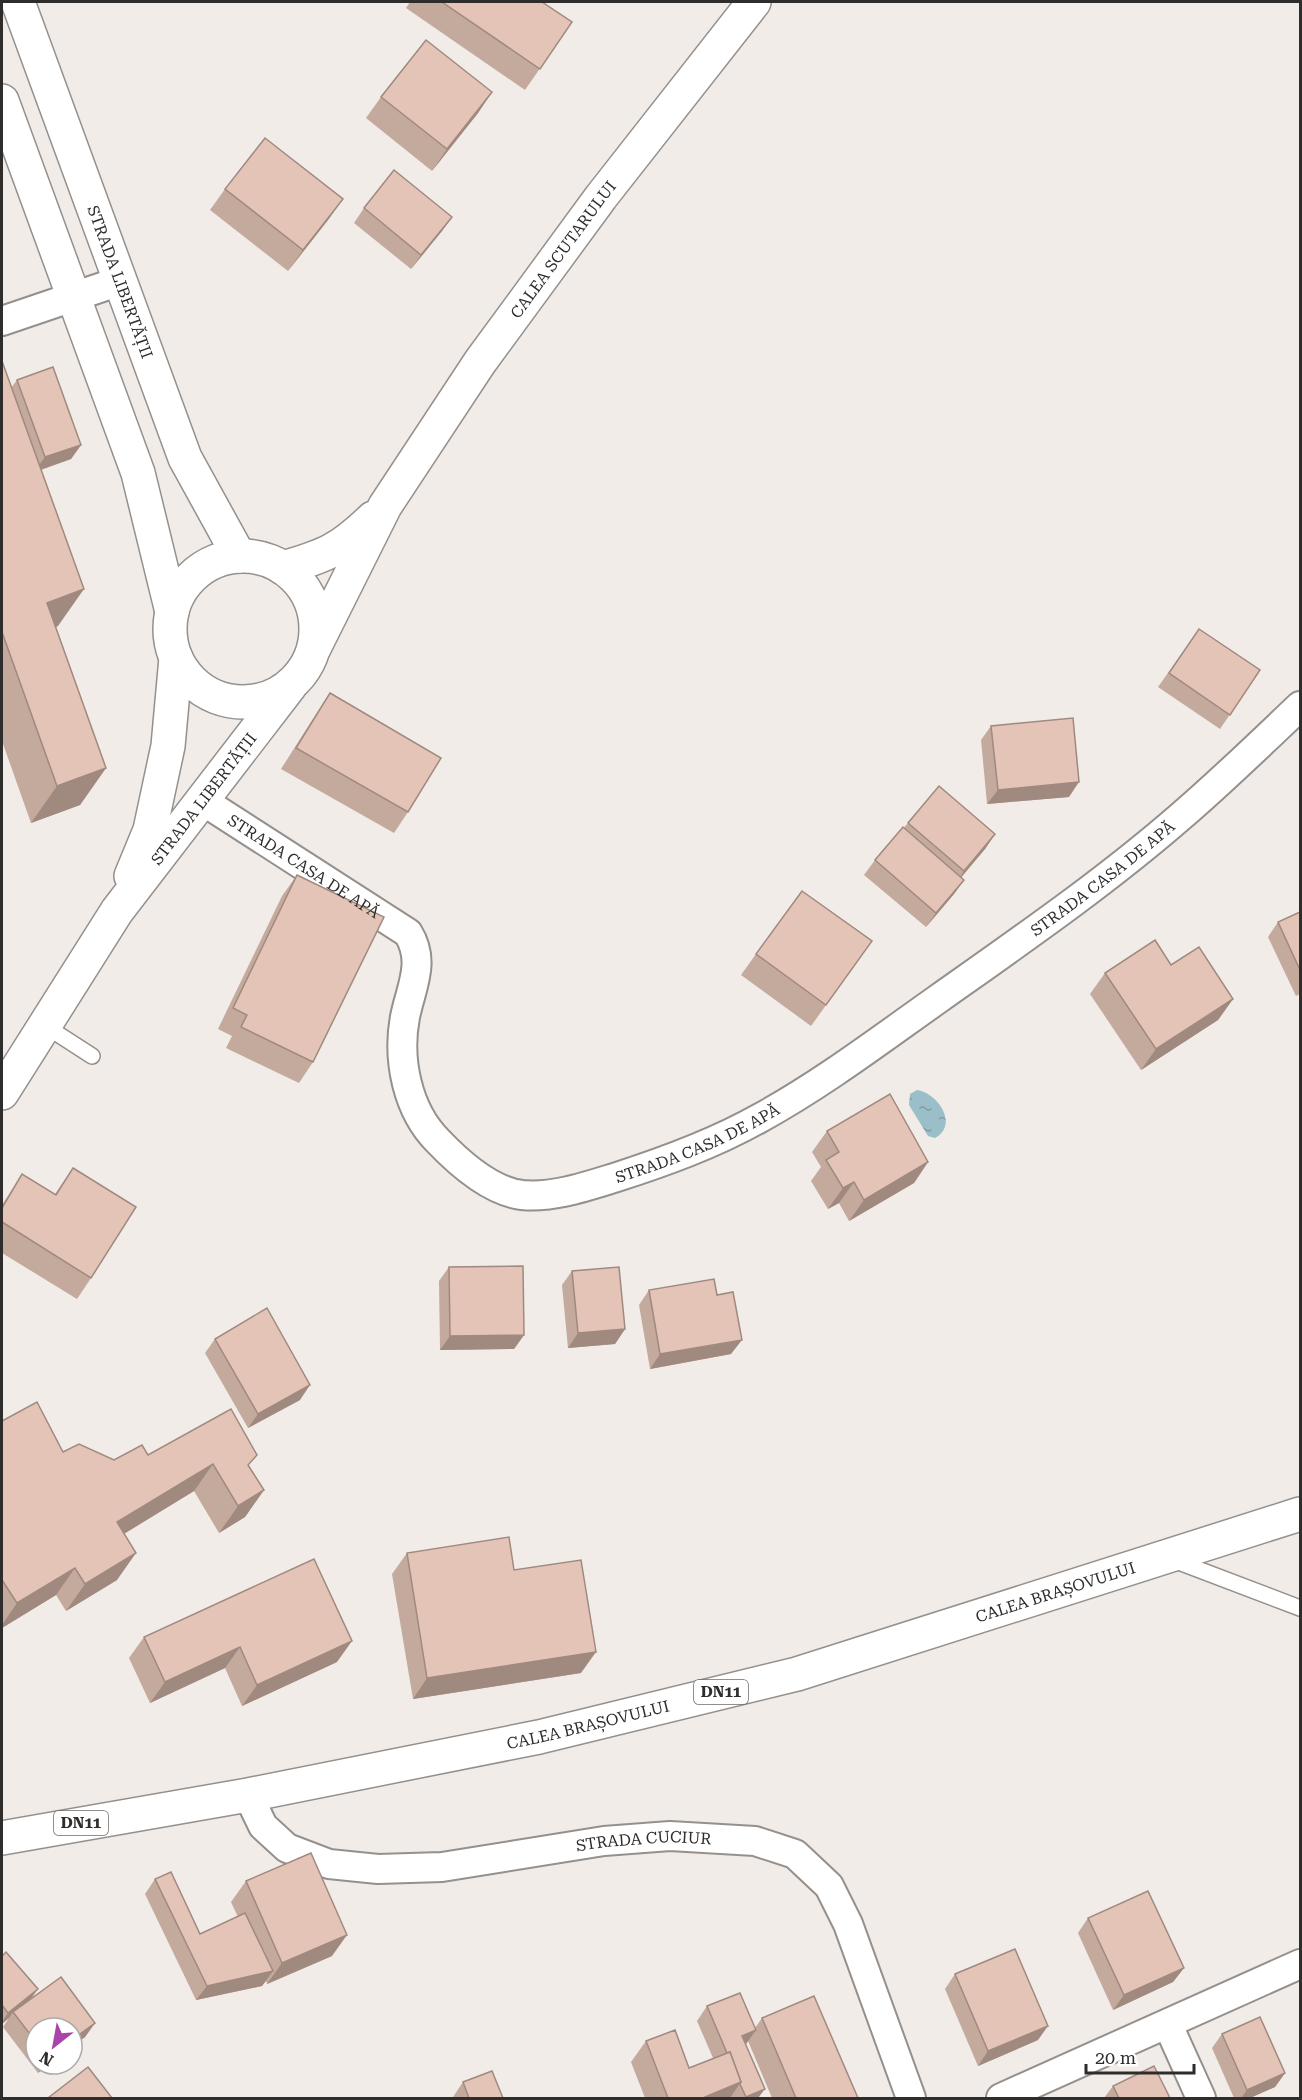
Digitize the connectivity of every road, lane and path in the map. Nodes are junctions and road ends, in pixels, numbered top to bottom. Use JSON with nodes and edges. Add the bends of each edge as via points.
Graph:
{"nodes":[{"id":1,"x":18,"y":2,"type":"edge"},
{"id":2,"x":754,"y":2,"type":"edge"},
{"id":3,"x":2,"y":101,"type":"edge"},
{"id":4,"x":120,"y":281,"type":"junction"},
{"id":5,"x":73,"y":296,"type":"junction"},
{"id":6,"x":2,"y":321,"type":"edge"},
{"id":7,"x":385,"y":506,"type":"junction"},
{"id":8,"x":239,"y":556,"type":"junction"},
{"id":9,"x":283,"y":568,"type":"junction"},
{"id":10,"x":172,"y":612,"type":"junction"},
{"id":11,"x":314,"y":648,"type":"junction"},
{"id":12,"x":176,"y":658,"type":"junction"},
{"id":13,"x":290,"y":686,"type":"junction"},
{"id":14,"x":1300,"y":706,"type":"edge"},
{"id":15,"x":203,"y":801,"type":"junction"},
{"id":16,"x":117,"y":911,"type":"junction"},
{"id":17,"x":44,"y":1025,"type":"junction"},
{"id":18,"x":92,"y":1056,"type":"dead end"},
{"id":19,"x":2,"y":1093,"type":"edge"},
{"id":20,"x":1300,"y":1514,"type":"edge"},
{"id":21,"x":1165,"y":1557,"type":"junction"},
{"id":22,"x":1300,"y":1608,"type":"edge"},
{"id":23,"x":248,"y":1795,"type":"junction"},
{"id":24,"x":2,"y":1822,"type":"edge"},
{"id":25,"x":34,"y":1831,"type":"junction"},
{"id":26,"x":2,"y":1838,"type":"edge"},
{"id":27,"x":1300,"y":1964,"type":"edge"},
{"id":28,"x":1168,"y":2025,"type":"junction"},
{"id":29,"x":911,"y":2098,"type":"edge"},
{"id":30,"x":1001,"y":2098,"type":"edge"},
{"id":31,"x":1201,"y":2098,"type":"edge"}],
"edges":[{"from":1,"to":4,"type":"main road","name":"STRADA LIBERTĂȚII"},
{"from":2,"to":7,"type":"main road","name":"CALEA SCUTARULUI","via":[[587,216],[480,362]]},
{"from":3,"to":5,"type":"main road"},
{"from":4,"to":5,"type":"street"},
{"from":4,"to":8,"type":"main road","name":"STRADA LIBERTĂȚII","via":[[185,458]]},
{"from":5,"to":6,"type":"street"},
{"from":5,"to":10,"type":"main road","via":[[138,472]]},
{"from":7,"to":9,"type":"main road","name":"CALEA SCUTARULUI","via":[[347,543],[320,558]]},
{"from":7,"to":11,"type":"main road","name":"CALEA SCUTARULUI"},
{"from":8,"to":9,"type":"main road","via":[[262,558]]},
{"from":8,"to":10,"type":"main road","via":[[216,561],[196,573],[181,591]]},
{"from":9,"to":11,"type":"main road","via":[[300,583],[312,603],[316,625]]},
{"from":10,"to":12,"type":"main road","via":[[170,636]]},
{"from":11,"to":13,"type":"main road","via":[[305,668]]},
{"from":12,"to":13,"type":"main road","via":[[188,677],[205,691],[226,700],[249,702],[271,697]]},
{"from":12,"to":16,"type":"main road","name":"STRADA LIBERTĂȚII","via":[[168,746],[150,830]]},
{"from":13,"to":15,"type":"main road","name":"STRADA LIBERTĂȚII"},
{"from":14,"to":15,"type":"street","name":"STRADA CASA DE APĂ","via":[[1179,819],[1082,894],[835,1070],[762,1117],[702,1146],[595,1184],[549,1194],[520,1195],[474,1173],[420,1117],[409,1094],[405,1070],[405,1020],[418,956],[408,933]]},
{"from":15,"to":16,"type":"main road","name":"STRADA LIBERTĂȚII"},
{"from":16,"to":17,"type":"main road","name":"STRADA LIBERTĂȚII"},
{"from":17,"to":18,"type":"lane"},
{"from":17,"to":19,"type":"main road","name":"STRADA LIBERTĂȚII"},
{"from":20,"to":21,"type":"main road","name":"CALEA BRAȘOVULUI","number":"DN11"},
{"from":21,"to":22,"type":"lane"},
{"from":21,"to":23,"type":"main road","name":"CALEA BRAȘOVULUI","number":"DN11","via":[[796,1674],[539,1737]]},
{"from":23,"to":25,"type":"main road","name":"CALEA BRAȘOVULUI","number":"DN11"},
{"from":23,"to":29,"type":"street","name":"STRADA CUCIUR","via":[[263,1826],[287,1848],[328,1863],[368,1868],[442,1867],[604,1841],[670,1836],[755,1841],[795,1854],[829,1886],[848,1924]]},
{"from":24,"to":25,"type":"main road","name":"CALEA BRAȘOVULUI","number":"DN11"},
{"from":25,"to":26,"type":"main road","name":"CALEA BRAȘOVULUI","number":"DN11"},
{"from":27,"to":28,"type":"street"},
{"from":28,"to":30,"type":"street"},
{"from":28,"to":31,"type":"street"}]}
